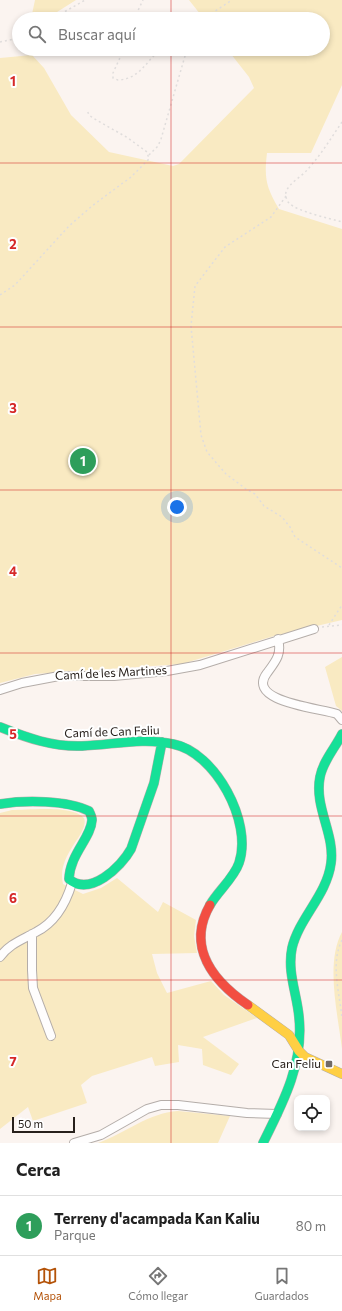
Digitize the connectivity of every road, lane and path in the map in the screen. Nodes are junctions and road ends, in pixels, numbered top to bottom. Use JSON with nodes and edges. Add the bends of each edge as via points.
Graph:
{"nodes":[{"id":1,"x":85,"y":0,"type":"edge"},
{"id":2,"x":143,"y":0,"type":"edge"},
{"id":3,"x":232,"y":0,"type":"edge"},
{"id":4,"x":64,"y":12,"type":"edge"},
{"id":5,"x":137,"y":12,"type":"edge"},
{"id":6,"x":214,"y":12,"type":"edge"},
{"id":7,"x":12,"y":39,"type":"edge"},
{"id":8,"x":0,"y":42,"type":"edge"},
{"id":9,"x":121,"y":56,"type":"edge"},
{"id":10,"x":155,"y":56,"type":"edge"},
{"id":11,"x":186,"y":56,"type":"edge"},
{"id":12,"x":87,"y":110,"type":"dead end"},
{"id":13,"x":342,"y":122,"type":"edge"},
{"id":14,"x":149,"y":155,"type":"junction"},
{"id":15,"x":286,"y":196,"type":"junction"},
{"id":16,"x":342,"y":222,"type":"edge"},
{"id":17,"x":0,"y":295,"type":"edge"},
{"id":18,"x":342,"y":568,"type":"edge"},
{"id":19,"x":342,"y":605,"type":"edge"},
{"id":20,"x":329,"y":625,"type":"junction"},
{"id":21,"x":342,"y":625,"type":"edge"},
{"id":22,"x":314,"y":629,"type":"joint"},
{"id":23,"x":278,"y":639,"type":"junction"},
{"id":24,"x":0,"y":690,"type":"edge"},
{"id":25,"x":342,"y":720,"type":"edge"},
{"id":26,"x":0,"y":727,"type":"edge"},
{"id":27,"x":342,"y":734,"type":"edge"},
{"id":28,"x":162,"y":742,"type":"junction"},
{"id":29,"x":0,"y":804,"type":"edge"},
{"id":30,"x":72,"y":883,"type":"junction"},
{"id":31,"x":32,"y":934,"type":"junction"},
{"id":32,"x":342,"y":940,"type":"edge"},
{"id":33,"x":0,"y":957,"type":"edge"},
{"id":34,"x":342,"y":1011,"type":"edge"},
{"id":35,"x":342,"y":1019,"type":"edge"},
{"id":36,"x":51,"y":1036,"type":"dead end"},
{"id":37,"x":300,"y":1052,"type":"junction"},
{"id":38,"x":342,"y":1074,"type":"edge"},
{"id":39,"x":277,"y":1114,"type":"junction"},
{"id":40,"x":74,"y":1143,"type":"edge"},
{"id":41,"x":263,"y":1143,"type":"edge"}],
"edges":[{"from":1,"to":4,"type":"path"},
{"from":2,"to":5,"type":"path"},
{"from":3,"to":6,"type":"path"},
{"from":7,"to":8,"type":"path"},
{"from":9,"to":10,"type":"path","via":[[113,73],[113,78],[118,80],[132,77]]},
{"from":11,"to":14,"type":"path","via":[[161,139]]},
{"from":12,"to":14,"type":"path","via":[[93,118],[128,138]]},
{"from":13,"to":15,"type":"path","via":[[322,152],[286,191]]},
{"from":14,"to":17,"type":"path","via":[[149,159],[136,173],[70,226],[15,285]]},
{"from":15,"to":16,"type":"path","via":[[290,204]]},
{"from":15,"to":18,"type":"path","via":[[271,217],[225,247],[195,286],[191,326],[201,435],[207,452],[226,474],[255,494],[264,506],[282,517],[295,537]]},
{"from":19,"to":20,"type":"path"},
{"from":20,"to":21,"type":"path"},
{"from":20,"to":22,"type":"path"},
{"from":22,"to":23,"type":"street","name":"Camí de les Martines"},
{"from":23,"to":24,"type":"street","name":"Camí de les Martines","via":[[184,668],[114,676],[59,676]]},
{"from":23,"to":25,"type":"street","via":[[279,654],[264,677],[264,690],[278,699],[334,713]]},
{"from":26,"to":28,"type":"street","name":"Camí de Can Feliu","via":[[45,743],[70,747]]},
{"from":27,"to":37,"type":"street","via":[[324,768],[319,784],[330,842],[331,863],[322,889],[296,933],[290,960],[289,969],[299,1016]]},
{"from":28,"to":30,"type":"street","via":[[158,769],[131,851],[119,866],[104,876],[83,885]]},
{"from":28,"to":37,"type":"street","name":"Camí de Can Feliu","via":[[184,747],[217,777],[231,795],[241,831],[239,864],[203,918],[200,929],[202,951],[212,972],[221,983],[290,1036]]},
{"from":29,"to":30,"type":"street","via":[[71,803],[88,811],[91,815],[91,825],[68,870]]},
{"from":30,"to":31,"type":"street","via":[[59,914],[48,925]]},
{"from":31,"to":33,"type":"street","via":[[14,943]]},
{"from":31,"to":36,"type":"street","via":[[33,988]]},
{"from":32,"to":34,"type":"path","via":[[338,949],[336,973]]},
{"from":34,"to":35,"type":"path"},
{"from":37,"to":38,"type":"street","name":"Camí de Can Feliu"},
{"from":37,"to":39,"type":"street","via":[[291,1085]]},
{"from":39,"to":40,"type":"street","via":[[161,1105],[147,1109],[101,1135]]},
{"from":39,"to":41,"type":"street"}]}
